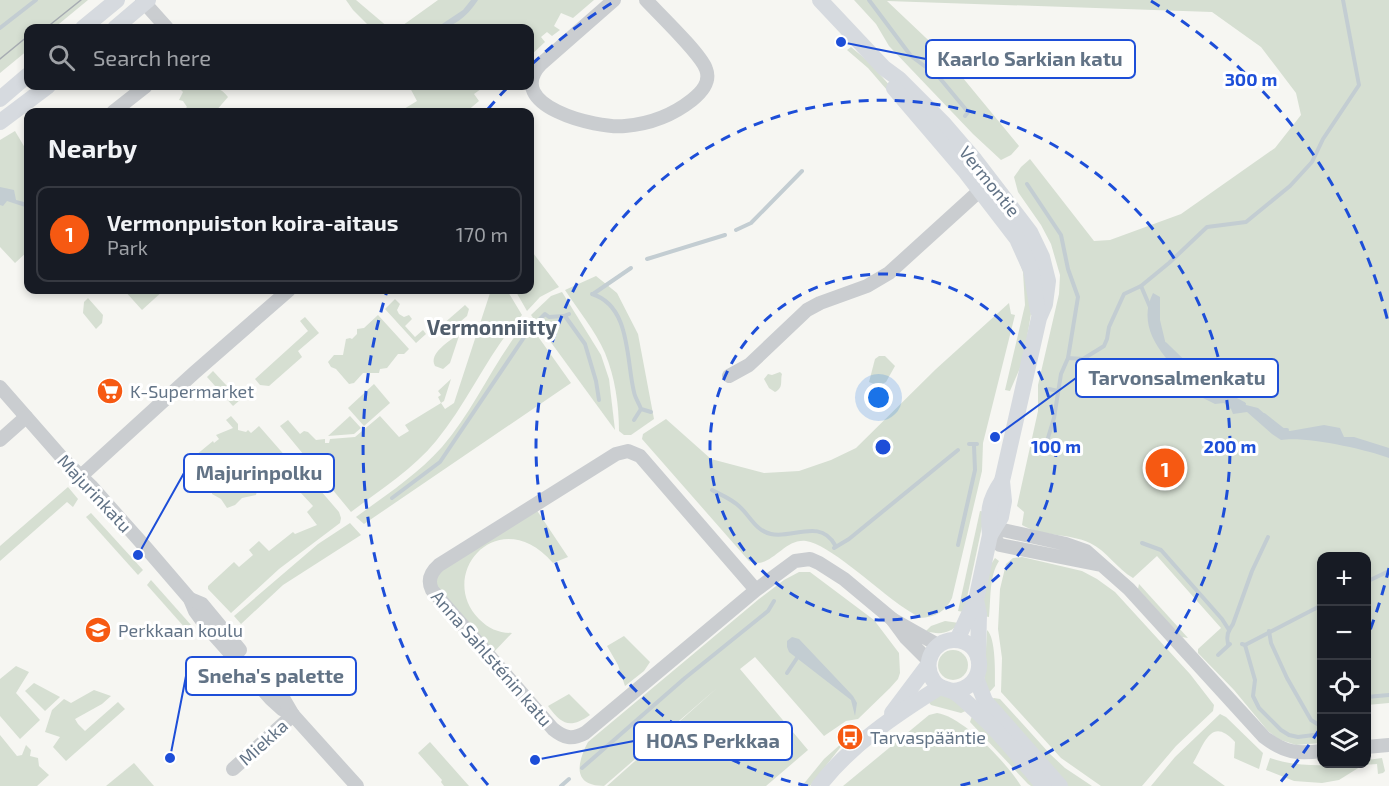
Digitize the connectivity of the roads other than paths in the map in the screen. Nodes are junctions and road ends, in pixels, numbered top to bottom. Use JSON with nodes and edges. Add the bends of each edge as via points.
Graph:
{"nodes":[{"id":1,"x":117,"y":0,"type":"edge"},
{"id":2,"x":614,"y":0,"type":"edge"},
{"id":3,"x":646,"y":0,"type":"edge"},
{"id":4,"x":820,"y":0,"type":"edge"},
{"id":5,"x":145,"y":1,"type":"edge"},
{"id":6,"x":88,"y":24,"type":"edge"},
{"id":7,"x":119,"y":24,"type":"edge"},
{"id":8,"x":163,"y":24,"type":"edge"},
{"id":9,"x":534,"y":72,"type":"edge"},
{"id":10,"x":24,"y":78,"type":"edge"},
{"id":11,"x":43,"y":90,"type":"edge"},
{"id":12,"x":141,"y":90,"type":"edge"},
{"id":13,"x":534,"y":90,"type":"edge"},
{"id":14,"x":0,"y":99,"type":"edge"},
{"id":15,"x":118,"y":108,"type":"edge"},
{"id":16,"x":0,"y":122,"type":"edge"},
{"id":17,"x":985,"y":185,"type":"junction"},
{"id":18,"x":284,"y":294,"type":"edge"},
{"id":19,"x":729,"y":376,"type":"dead end"},
{"id":20,"x":0,"y":387,"type":"edge"},
{"id":21,"x":26,"y":417,"type":"junction"},
{"id":22,"x":0,"y":440,"type":"edge"},
{"id":23,"x":81,"y":476,"type":"junction"},
{"id":24,"x":990,"y":535,"type":"junction"},
{"id":25,"x":756,"y":590,"type":"junction"},
{"id":26,"x":976,"y":600,"type":"junction"},
{"id":27,"x":892,"y":619,"type":"junction"},
{"id":28,"x":957,"y":640,"type":"junction"},
{"id":29,"x":938,"y":645,"type":"junction"},
{"id":30,"x":978,"y":657,"type":"junction"},
{"id":31,"x":928,"y":663,"type":"junction"},
{"id":32,"x":976,"y":678,"type":"junction"},
{"id":33,"x":946,"y":689,"type":"junction"},
{"id":34,"x":293,"y":715,"type":"junction"},
{"id":35,"x":880,"y":728,"type":"junction"},
{"id":36,"x":1389,"y":746,"type":"edge"},
{"id":37,"x":1371,"y":747,"type":"edge"},
{"id":38,"x":1317,"y":752,"type":"edge"},
{"id":39,"x":233,"y":769,"type":"dead end"},
{"id":40,"x":357,"y":786,"type":"edge"},
{"id":41,"x":819,"y":786,"type":"edge"},
{"id":42,"x":1044,"y":786,"type":"edge"},
{"id":43,"x":1060,"y":786,"type":"edge"}],
"edges":[{"from":1,"to":6,"type":"main road"},
{"from":2,"to":9,"type":"street"},
{"from":3,"to":13,"type":"street","via":[[701,60],[708,74],[703,90],[686,105],[637,124],[610,126],[585,122],[553,109]]},
{"from":4,"to":17,"type":"main road","name":"Vermontie"},
{"from":5,"to":7,"type":"main road"},
{"from":5,"to":8,"type":"street"},
{"from":10,"to":14,"type":"main road"},
{"from":11,"to":16,"type":"main road"},
{"from":12,"to":15,"type":"street"},
{"from":17,"to":19,"type":"street","via":[[889,273],[807,310],[749,365]]},
{"from":17,"to":24,"type":"main road","name":"Vermontie","via":[[1026,254],[1040,318],[1002,481],[992,496],[988,514]]},
{"from":18,"to":23,"type":"street"},
{"from":20,"to":21,"type":"street","name":"Majurinkatu"},
{"from":21,"to":22,"type":"street"},
{"from":21,"to":23,"type":"street","name":"Majurinkatu"},
{"from":23,"to":34,"type":"street","name":"Majurinkatu","via":[[190,598],[206,626],[256,683],[282,710]]},
{"from":24,"to":26,"type":"main road","name":"Vermontie"},
{"from":24,"to":38,"type":"street","via":[[1004,530],[1086,551],[1129,589],[1264,737],[1285,750]]},
{"from":25,"to":25,"type":"street","name":"Anna Sahlsténin katu","via":[[585,733],[571,738],[559,734],[548,723],[432,590],[429,580],[439,565],[616,454],[628,451],[639,456]]},
{"from":25,"to":27,"type":"street","name":"Anna Sahlsténin katu","via":[[795,561],[810,559],[844,579]]},
{"from":26,"to":28,"type":"main road","name":"Vermontie"},
{"from":26,"to":30,"type":"main road","name":"Vermontie"},
{"from":27,"to":29,"type":"street","name":"Anna Sahlsténin katu"},
{"from":27,"to":31,"type":"street","name":"Anna Sahlsténin katu"},
{"from":28,"to":29,"type":"main road"},
{"from":28,"to":30,"type":"main road","via":[[970,645]]},
{"from":29,"to":31,"type":"main road"},
{"from":30,"to":32,"type":"main road"},
{"from":31,"to":33,"type":"main road","via":[[931,678]]},
{"from":31,"to":35,"type":"main road"},
{"from":32,"to":33,"type":"main road","via":[[966,688]]},
{"from":32,"to":43,"type":"main road","via":[[985,701]]},
{"from":33,"to":35,"type":"main road"},
{"from":33,"to":42,"type":"main road","via":[[990,724]]},
{"from":34,"to":39,"type":"street","name":"Miekka"},
{"from":34,"to":40,"type":"street","name":"Majurinkatu"},
{"from":35,"to":41,"type":"main road"},
{"from":36,"to":37,"type":"street"}]}
